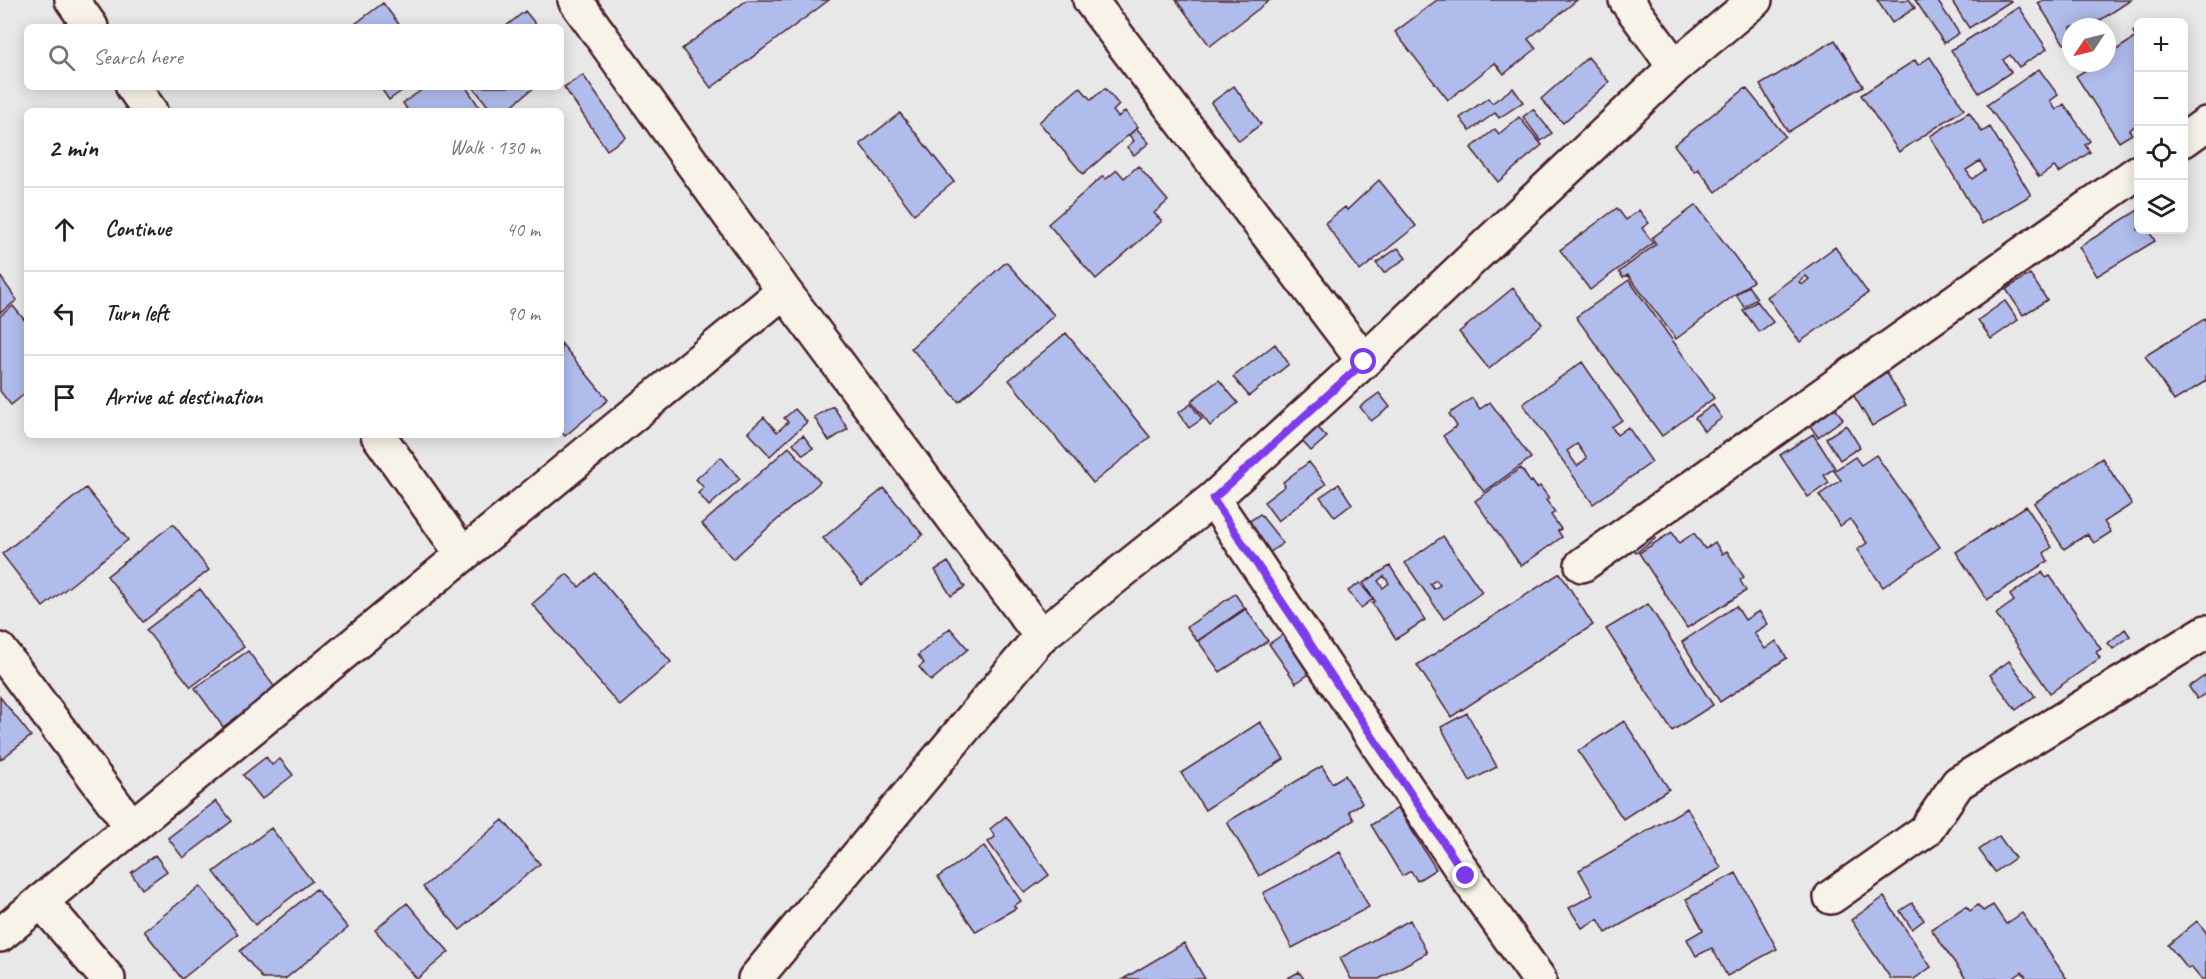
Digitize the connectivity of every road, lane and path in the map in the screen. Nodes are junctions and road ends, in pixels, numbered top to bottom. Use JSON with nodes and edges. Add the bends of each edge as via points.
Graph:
{"nodes":[{"id":1,"x":72,"y":0,"type":"edge"},
{"id":2,"x":574,"y":0,"type":"edge"},
{"id":3,"x":1090,"y":0,"type":"edge"},
{"id":4,"x":1626,"y":0,"type":"edge"},
{"id":5,"x":1755,"y":0,"type":"edge"},
{"id":6,"x":89,"y":24,"type":"edge"},
{"id":7,"x":1675,"y":67,"type":"junction"},
{"id":8,"x":135,"y":90,"type":"edge"},
{"id":9,"x":148,"y":108,"type":"edge"},
{"id":10,"x":2206,"y":124,"type":"edge"},
{"id":11,"x":2188,"y":137,"type":"edge"},
{"id":12,"x":2134,"y":176,"type":"edge"},
{"id":13,"x":784,"y":291,"type":"junction"},
{"id":14,"x":1364,"y":362,"type":"junction"},
{"id":15,"x":380,"y":438,"type":"edge"},
{"id":16,"x":1213,"y":499,"type":"junction"},
{"id":17,"x":463,"y":555,"type":"junction"},
{"id":18,"x":1582,"y":565,"type":"dead end"},
{"id":19,"x":2206,"y":632,"type":"edge"},
{"id":20,"x":1041,"y":636,"type":"junction"},
{"id":21,"x":0,"y":650,"type":"edge"},
{"id":22,"x":132,"y":826,"type":"junction"},
{"id":23,"x":1831,"y":897,"type":"dead end"},
{"id":24,"x":41,"y":901,"type":"junction"},
{"id":25,"x":0,"y":935,"type":"edge"},
{"id":26,"x":108,"y":979,"type":"edge"},
{"id":27,"x":755,"y":979,"type":"edge"},
{"id":28,"x":1539,"y":979,"type":"edge"}],
"edges":[{"from":1,"to":6,"type":"street"},
{"from":2,"to":13,"type":"street"},
{"from":3,"to":14,"type":"street"},
{"from":4,"to":7,"type":"street"},
{"from":5,"to":7,"type":"street"},
{"from":7,"to":14,"type":"street"},
{"from":8,"to":9,"type":"street"},
{"from":10,"to":11,"type":"street"},
{"from":12,"to":18,"type":"street"},
{"from":13,"to":17,"type":"street"},
{"from":13,"to":20,"type":"street"},
{"from":14,"to":16,"type":"street"},
{"from":15,"to":17,"type":"street"},
{"from":16,"to":20,"type":"street"},
{"from":16,"to":28,"type":"street"},
{"from":17,"to":22,"type":"street"},
{"from":19,"to":23,"type":"street","via":[[1958,783],[1925,831]]},
{"from":20,"to":27,"type":"street"},
{"from":21,"to":22,"type":"street"},
{"from":22,"to":24,"type":"street"},
{"from":24,"to":25,"type":"street"},
{"from":24,"to":26,"type":"street"}]}
